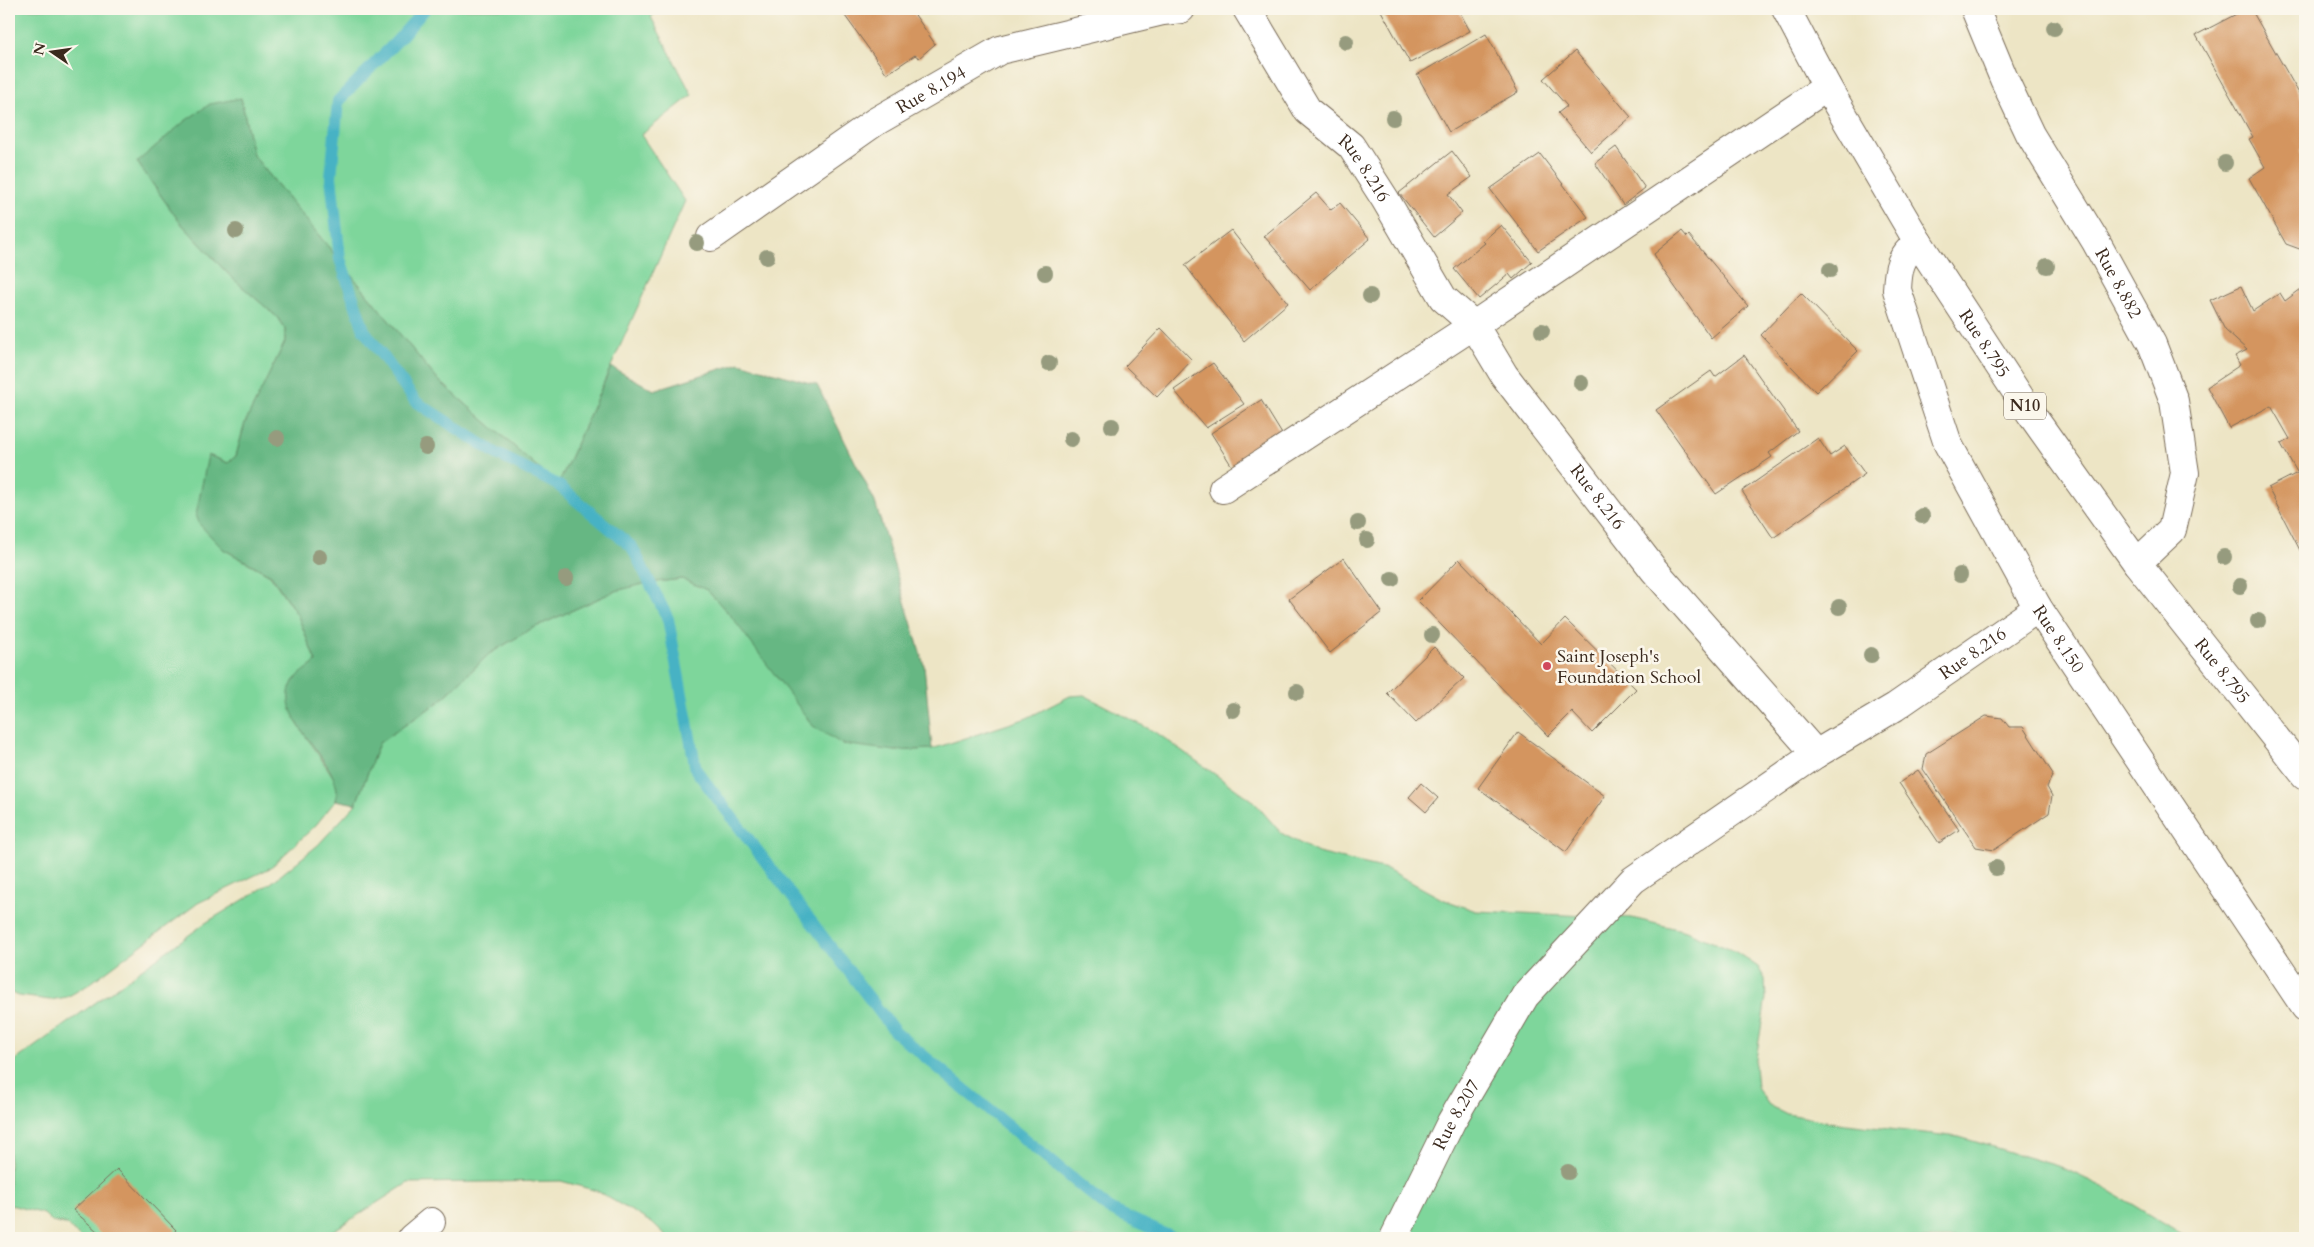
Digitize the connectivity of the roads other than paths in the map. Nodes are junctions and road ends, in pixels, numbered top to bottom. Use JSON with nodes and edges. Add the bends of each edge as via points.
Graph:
{"nodes":[{"id":1,"x":1181,"y":9,"type":"edge"},
{"id":2,"x":1247,"y":9,"type":"edge"},
{"id":3,"x":1786,"y":9,"type":"edge"},
{"id":4,"x":1975,"y":9,"type":"edge"},
{"id":5,"x":1827,"y":87,"type":"junction"},
{"id":6,"x":711,"y":237,"type":"dead end"},
{"id":7,"x":1918,"y":242,"type":"junction"},
{"id":8,"x":1474,"y":325,"type":"junction"},
{"id":9,"x":1223,"y":489,"type":"dead end"},
{"id":10,"x":2136,"y":563,"type":"junction"},
{"id":11,"x":2038,"y":608,"type":"junction"},
{"id":12,"x":1816,"y":754,"type":"junction"},
{"id":13,"x":2305,"y":775,"type":"edge"},
{"id":14,"x":2305,"y":1007,"type":"edge"},
{"id":15,"x":1394,"y":1238,"type":"edge"}],
"edges":[{"from":1,"to":6,"type":"main road","name":"Rue 8.194","via":[[1000,50],[875,122]]},
{"from":2,"to":8,"type":"main road","name":"Rue 8.216","via":[[1308,111],[1351,146],[1443,298]]},
{"from":3,"to":5,"type":"main road","name":"Rue 8.795","number":"N10"},
{"from":4,"to":10,"type":"main road","name":"Rue 8.882","via":[[2030,134],[2096,242],[2152,344],[2174,401],[2185,473],[2172,530]]},
{"from":5,"to":7,"type":"main road","name":"Rue 8.795","number":"N10"},
{"from":5,"to":8,"type":"main road"},
{"from":7,"to":10,"type":"main road","name":"Rue 8.795","number":"N10","via":[[2031,414]]},
{"from":7,"to":11,"type":"main road","name":"Rue 8.150","via":[[1906,252],[1898,269],[1897,290],[1948,444]]},
{"from":8,"to":9,"type":"main road"},
{"from":8,"to":12,"type":"main road","name":"Rue 8.216","via":[[1504,374],[1654,570]]},
{"from":10,"to":13,"type":"main road","name":"Rue 8.795","number":"N10"},
{"from":11,"to":12,"type":"main road","name":"Rue 8.216","via":[[1895,707]]},
{"from":11,"to":14,"type":"main road","name":"Rue 8.150"},
{"from":12,"to":15,"type":"main road","name":"Rue 8.207","via":[[1633,880],[1525,996],[1452,1122]]}]}
